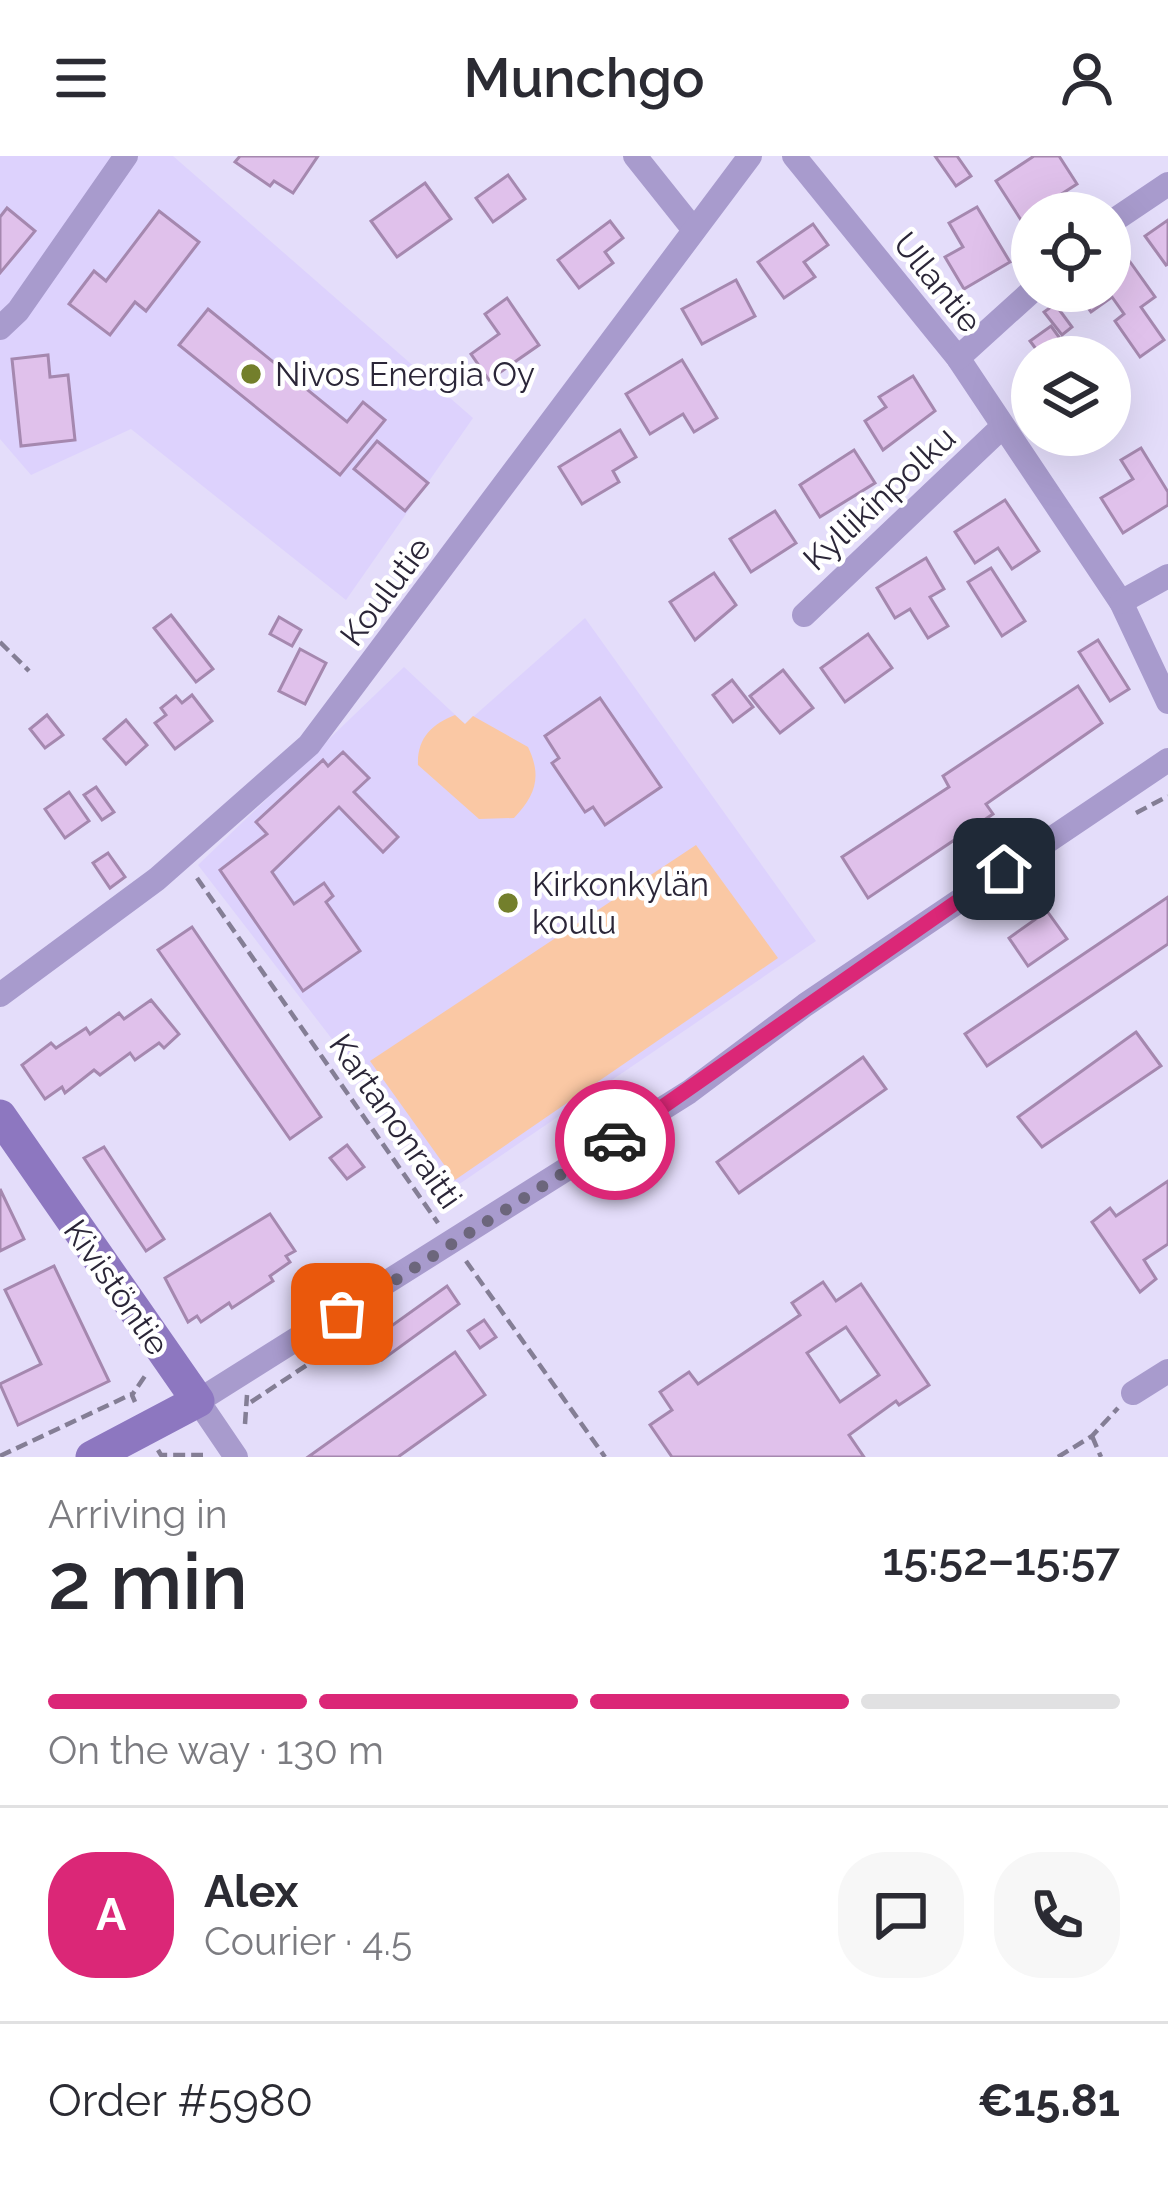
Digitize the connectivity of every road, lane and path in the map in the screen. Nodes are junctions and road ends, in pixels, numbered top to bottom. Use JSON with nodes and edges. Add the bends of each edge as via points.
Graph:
{"nodes":[{"id":1,"x":126,"y":156,"type":"edge"},
{"id":2,"x":635,"y":156,"type":"edge"},
{"id":3,"x":750,"y":156,"type":"edge"},
{"id":4,"x":794,"y":156,"type":"edge"},
{"id":5,"x":1168,"y":184,"type":"edge"},
{"id":6,"x":1131,"y":209,"type":"edge"},
{"id":7,"x":694,"y":230,"type":"junction"},
{"id":8,"x":1011,"y":310,"type":"edge"},
{"id":9,"x":0,"y":328,"type":"edge"},
{"id":10,"x":958,"y":358,"type":"junction"},
{"id":11,"x":1000,"y":429,"type":"junction"},
{"id":12,"x":1168,"y":576,"type":"edge"},
{"id":13,"x":1121,"y":602,"type":"junction"},
{"id":14,"x":804,"y":614,"type":"dead end"},
{"id":15,"x":0,"y":642,"type":"edge"},
{"id":16,"x":29,"y":671,"type":"dead end"},
{"id":17,"x":1168,"y":702,"type":"edge"},
{"id":18,"x":1168,"y":760,"type":"edge"},
{"id":19,"x":191,"y":870,"type":"dead end"},
{"id":20,"x":0,"y":995,"type":"edge"},
{"id":21,"x":0,"y":1116,"type":"edge"},
{"id":22,"x":453,"y":1243,"type":"junction"},
{"id":23,"x":153,"y":1365,"type":"junction"},
{"id":24,"x":1168,"y":1371,"type":"edge"},
{"id":25,"x":1133,"y":1393,"type":"joint"},
{"id":26,"x":132,"y":1394,"type":"junction"},
{"id":27,"x":198,"y":1401,"type":"junction"},
{"id":28,"x":1092,"y":1436,"type":"junction"},
{"id":29,"x":156,"y":1447,"type":"edge"},
{"id":30,"x":0,"y":1456,"type":"edge"},
{"id":31,"x":92,"y":1457,"type":"edge"},
{"id":32,"x":209,"y":1457,"type":"edge"},
{"id":33,"x":236,"y":1457,"type":"edge"},
{"id":34,"x":605,"y":1457,"type":"edge"},
{"id":35,"x":1058,"y":1457,"type":"edge"},
{"id":36,"x":1101,"y":1457,"type":"edge"}],
"edges":[{"from":1,"to":9,"type":"street"},
{"from":2,"to":7,"type":"street"},
{"from":3,"to":7,"type":"street","name":"Koulutie"},
{"from":4,"to":10,"type":"street","name":"Ullantie"},
{"from":5,"to":6,"type":"street"},
{"from":7,"to":20,"type":"street","name":"Koulutie","via":[[309,745],[158,879]]},
{"from":8,"to":10,"type":"street"},
{"from":10,"to":11,"type":"street","name":"Ullantie"},
{"from":11,"to":13,"type":"street","name":"Ullantie"},
{"from":11,"to":14,"type":"street","name":"Kyllikinpolku"},
{"from":12,"to":13,"type":"street"},
{"from":13,"to":17,"type":"street","name":"Ullantie"},
{"from":15,"to":16,"type":"path"},
{"from":18,"to":22,"type":"street","via":[[688,1092]]},
{"from":19,"to":22,"type":"path","name":"Kartanonraitti"},
{"from":21,"to":23,"type":"main road","name":"Kivistöntie"},
{"from":22,"to":27,"type":"street"},
{"from":22,"to":34,"type":"path","name":"Kartanonraitti"},
{"from":23,"to":26,"type":"path"},
{"from":23,"to":27,"type":"main road","name":"Kivistöntie"},
{"from":24,"to":25,"type":"street"},
{"from":25,"to":28,"type":"path"},
{"from":26,"to":29,"type":"path"},
{"from":26,"to":30,"type":"path"},
{"from":27,"to":29,"type":"main road"},
{"from":27,"to":33,"type":"street","name":"Kivistöntie"},
{"from":28,"to":35,"type":"path"},
{"from":28,"to":36,"type":"path"},
{"from":29,"to":31,"type":"main road"},
{"from":29,"to":32,"type":"path"}]}
